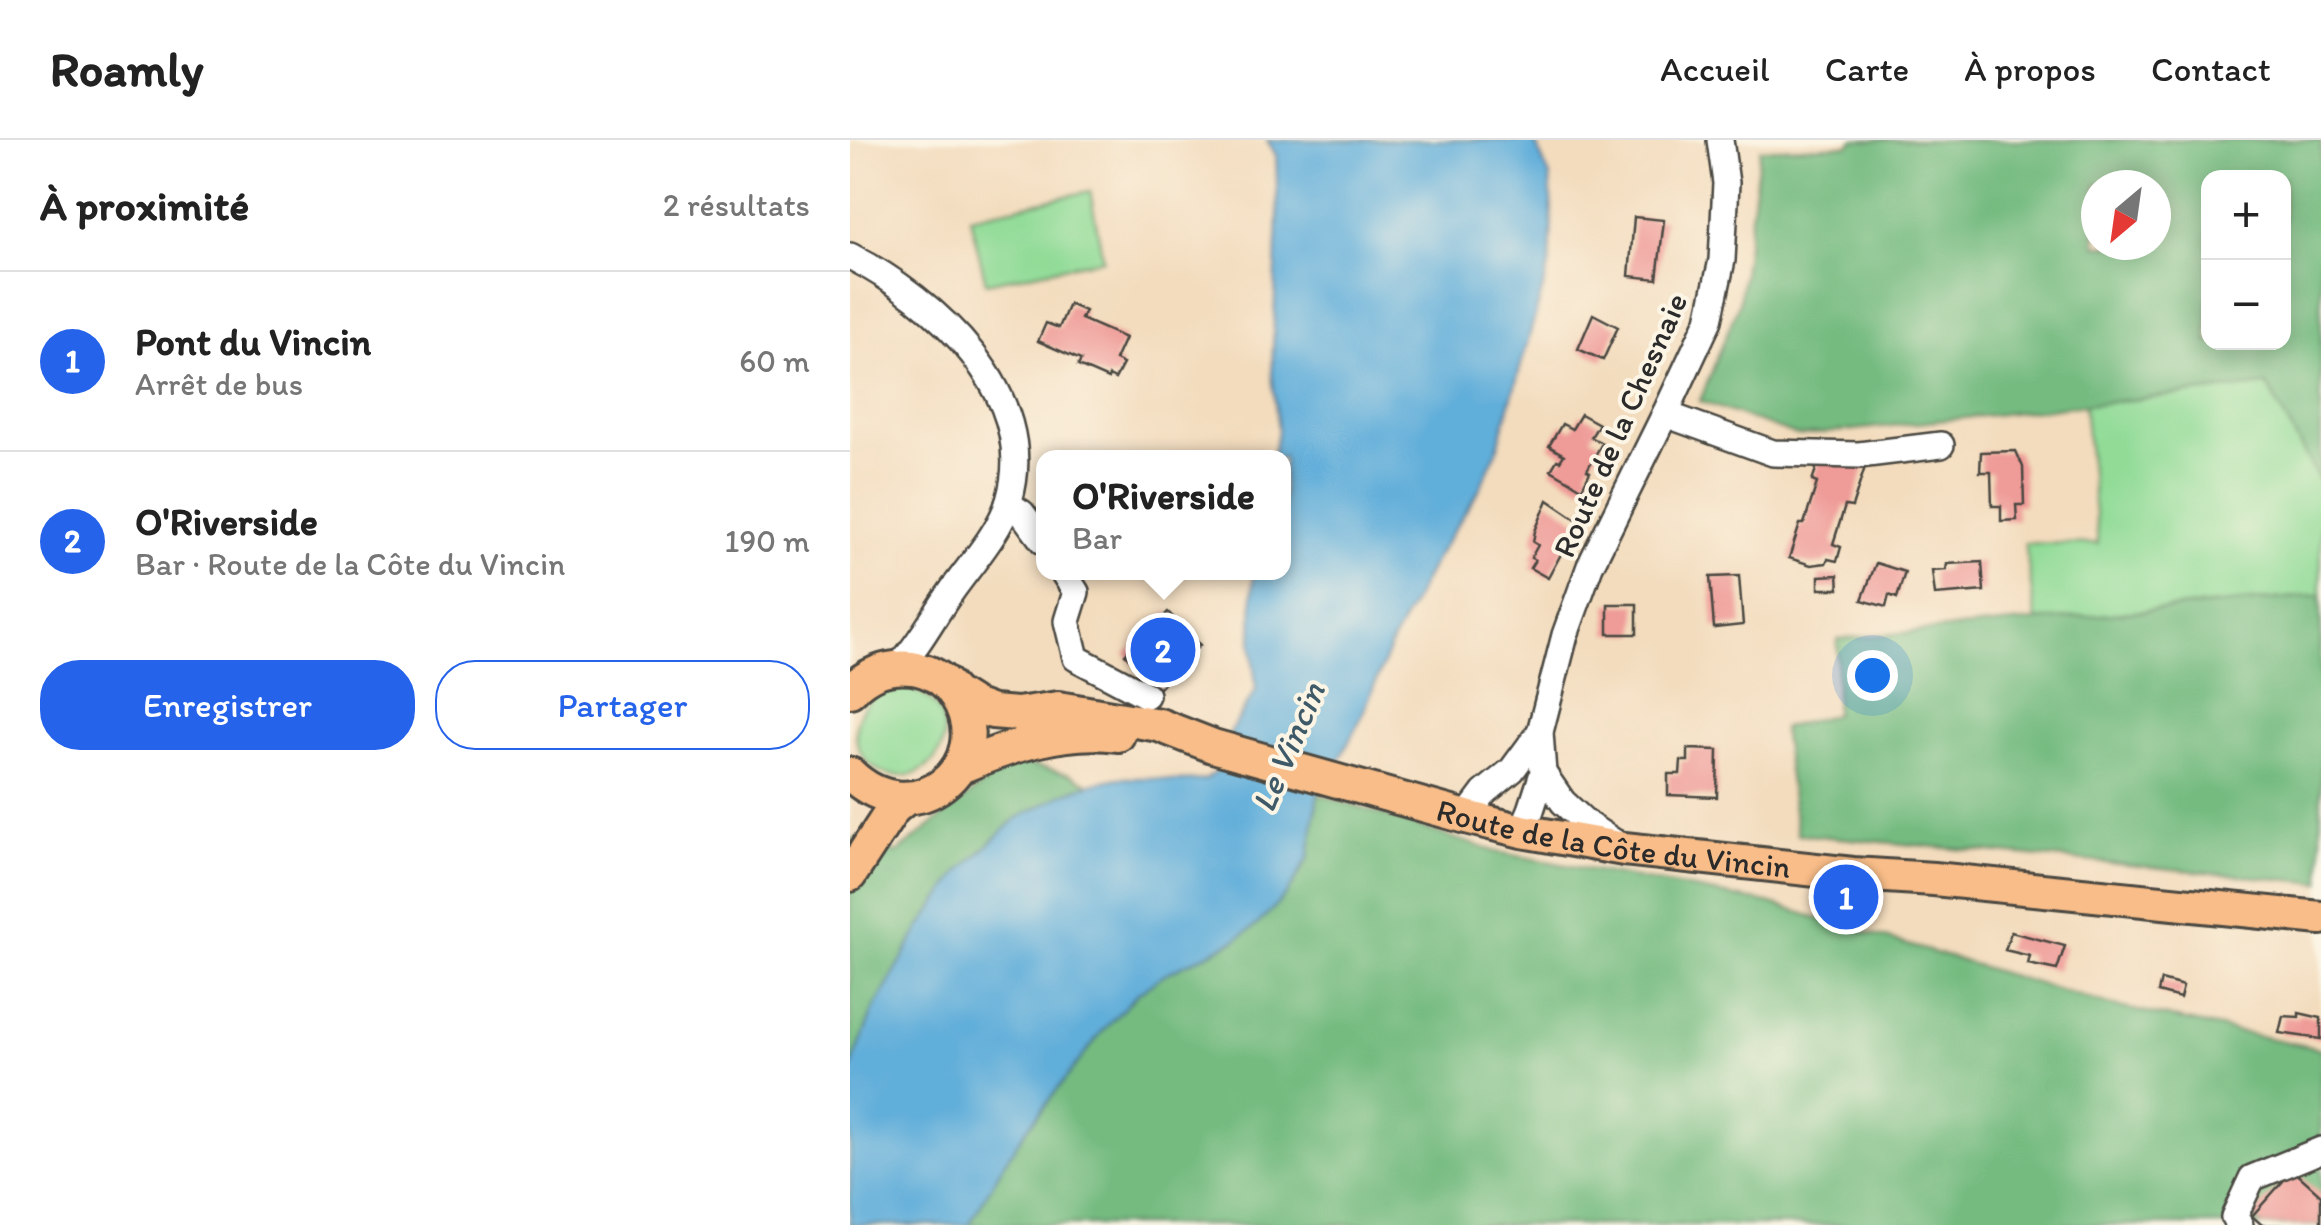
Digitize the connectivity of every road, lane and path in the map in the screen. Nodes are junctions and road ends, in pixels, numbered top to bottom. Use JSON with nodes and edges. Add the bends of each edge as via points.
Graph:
{"nodes":[{"id":1,"x":1720,"y":140,"type":"edge"},
{"id":2,"x":850,"y":256,"type":"edge"},
{"id":3,"x":1666,"y":414,"type":"junction"},
{"id":4,"x":1941,"y":446,"type":"dead end"},
{"id":5,"x":1008,"y":504,"type":"junction"},
{"id":6,"x":1036,"y":532,"type":"edge"},
{"id":7,"x":1068,"y":580,"type":"edge"},
{"id":8,"x":939,"y":608,"type":"junction"},
{"id":9,"x":868,"y":675,"type":"edge"},
{"id":10,"x":946,"y":685,"type":"junction"},
{"id":11,"x":1146,"y":695,"type":"dead end"},
{"id":12,"x":1540,"y":732,"type":"junction"},
{"id":13,"x":1213,"y":746,"type":"junction"},
{"id":14,"x":958,"y":768,"type":"junction"},
{"id":15,"x":1543,"y":772,"type":"junction"},
{"id":16,"x":850,"y":774,"type":"edge"},
{"id":17,"x":905,"y":799,"type":"junction"},
{"id":18,"x":1466,"y":817,"type":"junction"},
{"id":19,"x":1522,"y":831,"type":"junction"},
{"id":20,"x":1624,"y":849,"type":"junction"},
{"id":21,"x":850,"y":875,"type":"edge"},
{"id":22,"x":2321,"y":918,"type":"edge"},
{"id":23,"x":2321,"y":1150,"type":"edge"},
{"id":24,"x":2240,"y":1225,"type":"edge"}],
"edges":[{"from":1,"to":3,"type":"street","name":"Route de la Chesnaie","via":[[1726,183],[1722,260],[1709,320]]},
{"from":2,"to":5,"type":"street","via":[[932,310],[990,380],[1014,452]]},
{"from":3,"to":4,"type":"street","via":[[1773,452],[1858,455]]},
{"from":3,"to":12,"type":"street","name":"Route de la Chesnaie","via":[[1590,566]]},
{"from":5,"to":6,"type":"street"},
{"from":5,"to":8,"type":"street"},
{"from":7,"to":11,"type":"street","via":[[1076,592],[1067,621],[1076,658]]},
{"from":8,"to":9,"type":"street","via":[[922,638]]},
{"from":8,"to":10,"type":"street","via":[[934,642]]},
{"from":9,"to":10,"type":"main road","name":"Route de la Côte du Vincin","via":[[920,670]]},
{"from":10,"to":13,"type":"main road","name":"Route de la Côte du Vincin","via":[[992,712],[1058,708],[1159,725]]},
{"from":10,"to":14,"type":"main road","via":[[964,710],[968,730]]},
{"from":12,"to":15,"type":"street","name":"Route de la Chesnaie"},
{"from":12,"to":18,"type":"street","name":"Route de la Chesnaie"},
{"from":13,"to":14,"type":"main road","name":"Route de la Côte du Vincin","via":[[1066,734]]},
{"from":13,"to":18,"type":"main road","name":"Route de la Côte du Vincin"},
{"from":14,"to":17,"type":"main road","name":"Route de la Côte du Vincin","via":[[936,790]]},
{"from":15,"to":19,"type":"street","name":"Route de la Chesnaie"},
{"from":15,"to":20,"type":"street","via":[[1563,802]]},
{"from":16,"to":17,"type":"main road","via":[[864,788]]},
{"from":17,"to":21,"type":"main road"},
{"from":18,"to":19,"type":"main road","name":"Route de la Côte du Vincin"},
{"from":19,"to":20,"type":"main road","name":"Route de la Côte du Vincin"},
{"from":20,"to":22,"type":"main road","name":"Route de la Côte du Vincin"},
{"from":23,"to":24,"type":"street","via":[[2252,1178],[2234,1217]]}]}
